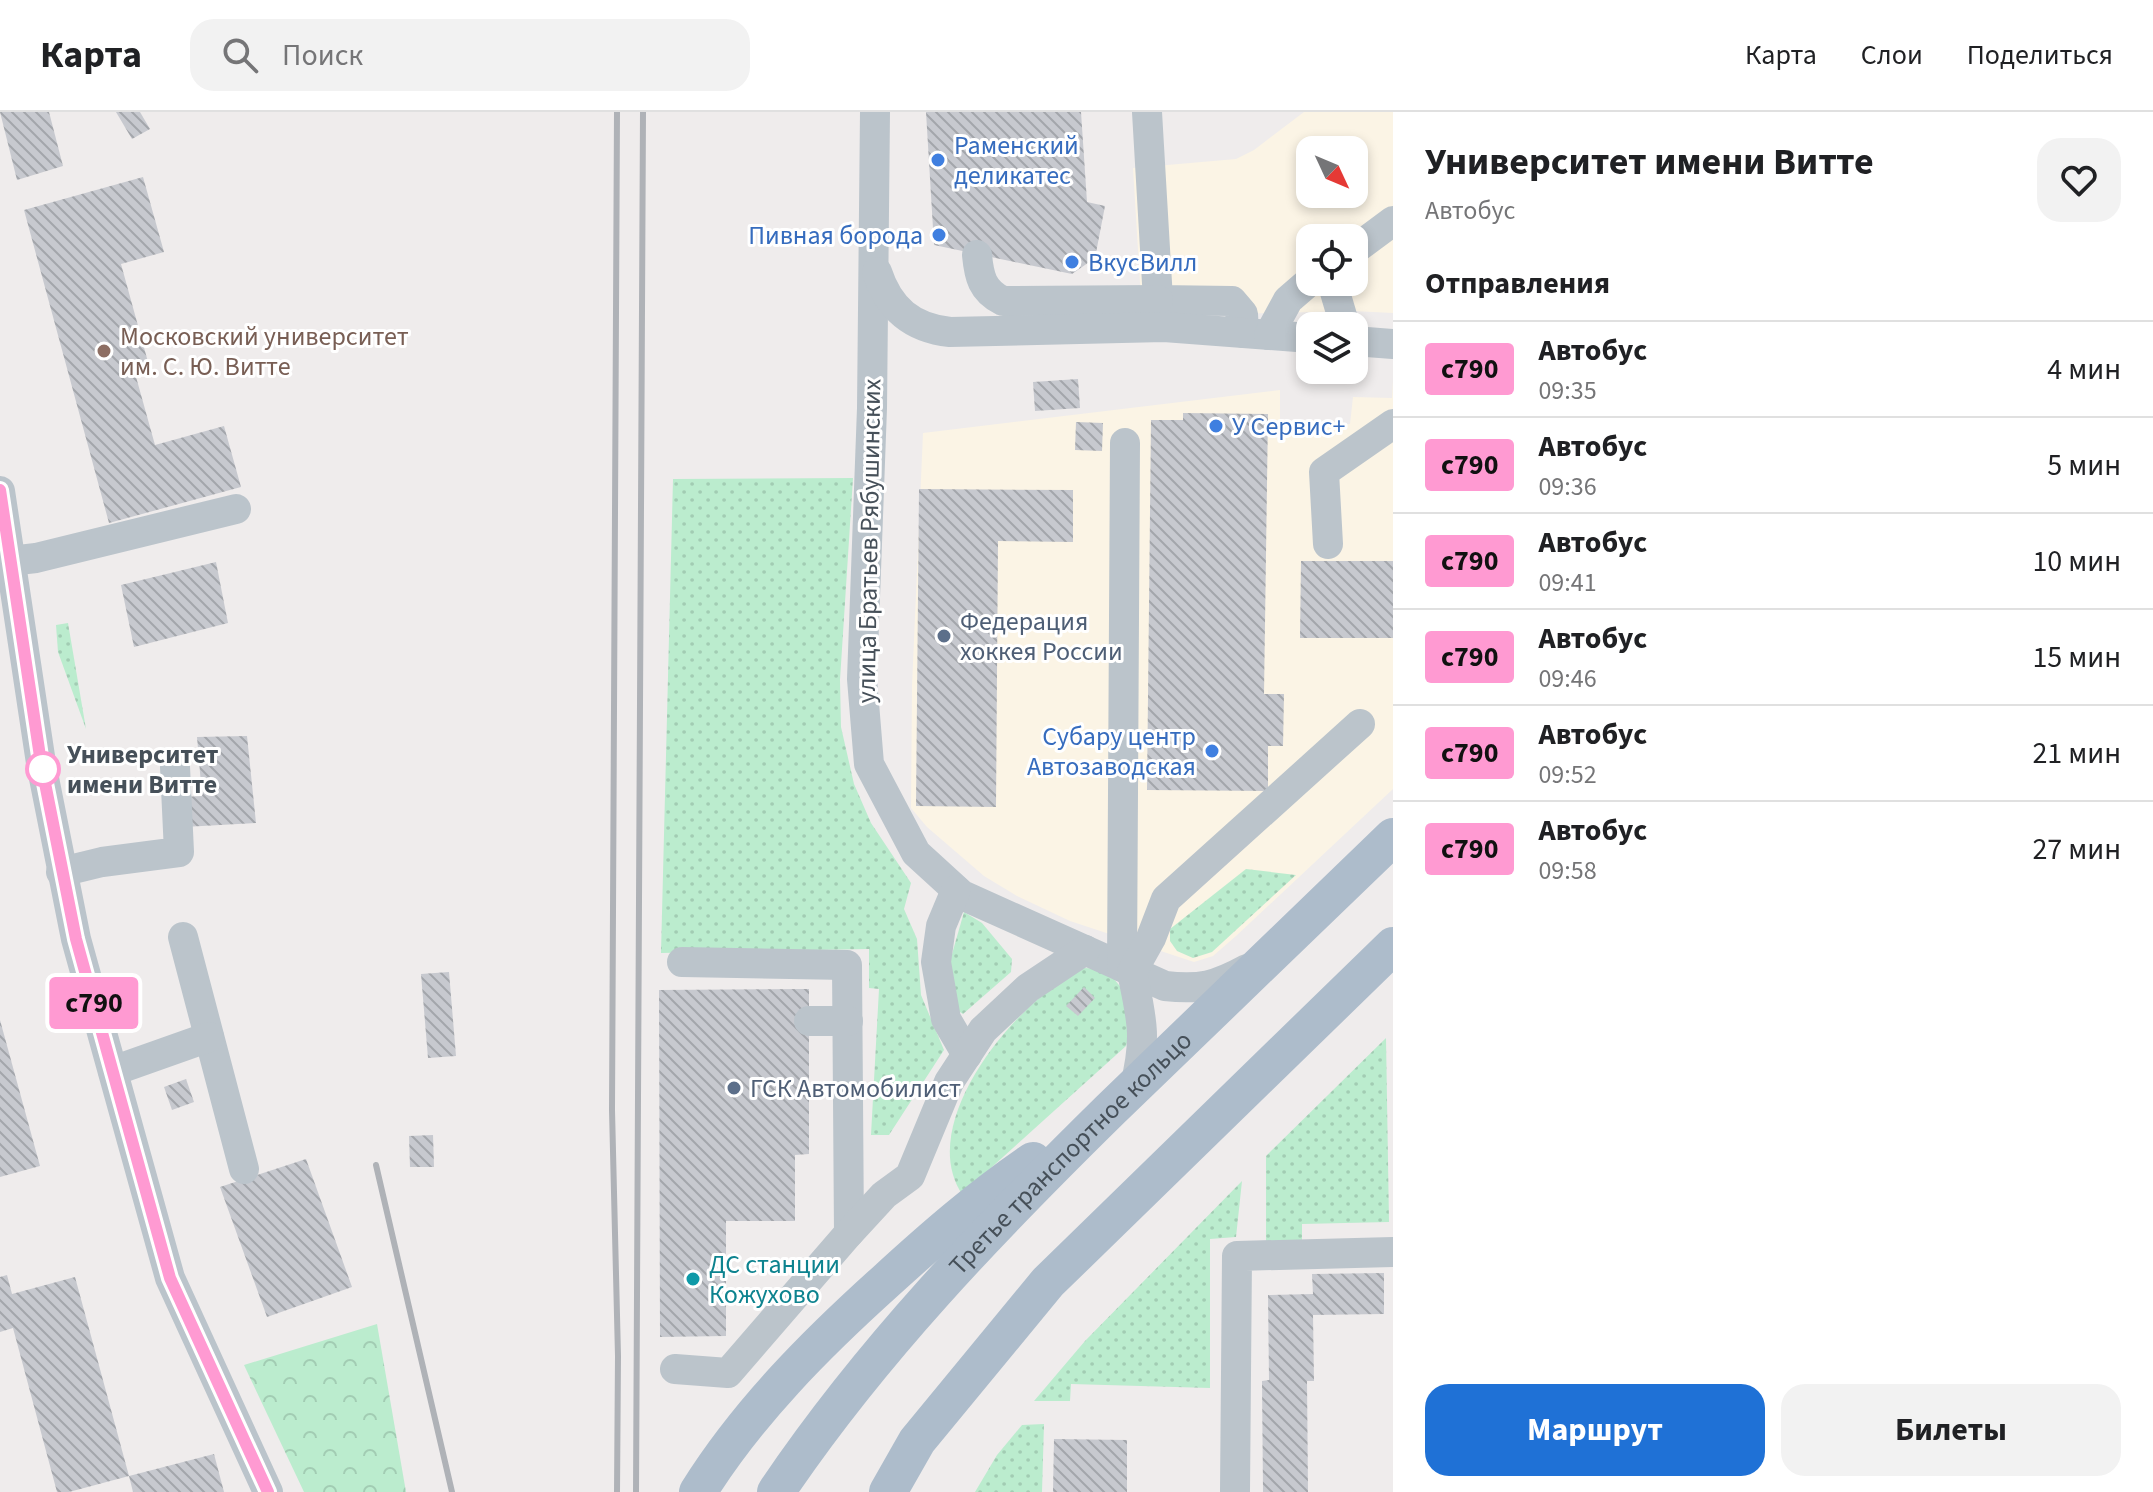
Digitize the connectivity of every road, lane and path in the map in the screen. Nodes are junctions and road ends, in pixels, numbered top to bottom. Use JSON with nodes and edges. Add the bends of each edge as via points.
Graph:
{"nodes":[{"id":1,"x":875,"y":112,"type":"edge"},
{"id":2,"x":1147,"y":112,"type":"edge"},
{"id":3,"x":1393,"y":221,"type":"edge"},
{"id":4,"x":1368,"y":240,"type":"edge"},
{"id":5,"x":977,"y":255,"type":"dead end"},
{"id":6,"x":875,"y":266,"type":"junction"},
{"id":7,"x":1296,"y":293,"type":"edge"},
{"id":8,"x":1158,"y":300,"type":"junction"},
{"id":9,"x":1256,"y":334,"type":"junction"},
{"id":10,"x":1296,"y":337,"type":"edge"},
{"id":11,"x":1368,"y":342,"type":"edge"},
{"id":12,"x":1393,"y":344,"type":"edge"},
{"id":13,"x":1393,"y":424,"type":"edge"},
{"id":14,"x":1125,"y":443,"type":"dead end"},
{"id":15,"x":0,"y":491,"type":"edge"},
{"id":16,"x":236,"y":509,"type":"dead end"},
{"id":17,"x":1328,"y":544,"type":"dead end"},
{"id":18,"x":5,"y":561,"type":"edge"},
{"id":19,"x":13,"y":660,"type":"edge"},
{"id":20,"x":1360,"y":724,"type":"dead end"},
{"id":21,"x":175,"y":767,"type":"dead end"},
{"id":22,"x":1393,"y":837,"type":"edge"},
{"id":23,"x":61,"y":872,"type":"junction"},
{"id":24,"x":956,"y":890,"type":"junction"},
{"id":25,"x":183,"y":937,"type":"dead end"},
{"id":26,"x":1393,"y":946,"type":"edge"},
{"id":27,"x":1085,"y":950,"type":"junction"},
{"id":28,"x":1266,"y":958,"type":"junction"},
{"id":29,"x":682,"y":962,"type":"dead end"},
{"id":30,"x":1127,"y":969,"type":"junction"},
{"id":31,"x":809,"y":1021,"type":"dead end"},
{"id":32,"x":848,"y":1021,"type":"junction"},
{"id":33,"x":209,"y":1037,"type":"junction"},
{"id":34,"x":967,"y":1055,"type":"junction"},
{"id":35,"x":113,"y":1071,"type":"junction"},
{"id":36,"x":1123,"y":1098,"type":"junction"},
{"id":37,"x":244,"y":1169,"type":"dead end"},
{"id":38,"x":849,"y":1233,"type":"junction"},
{"id":39,"x":1393,"y":1252,"type":"edge"},
{"id":40,"x":675,"y":1369,"type":"dead end"},
{"id":41,"x":268,"y":1492,"type":"edge"},
{"id":42,"x":698,"y":1492,"type":"edge"},
{"id":43,"x":776,"y":1492,"type":"edge"},
{"id":44,"x":888,"y":1492,"type":"edge"},
{"id":45,"x":1235,"y":1492,"type":"edge"}],
"edges":[{"from":1,"to":6,"type":"street","name":"улица Братьев Рябушинских"},
{"from":2,"to":8,"type":"street"},
{"from":3,"to":4,"type":"street"},
{"from":5,"to":8,"type":"street","via":[[982,284],[1003,301]]},
{"from":6,"to":9,"type":"street","via":[[893,304],[929,330],[1164,327]]},
{"from":6,"to":24,"type":"street","name":"улица Братьев Рябушинских","via":[[862,679],[869,764],[916,853]]},
{"from":7,"to":9,"type":"street"},
{"from":8,"to":9,"type":"street","via":[[1232,301]]},
{"from":9,"to":10,"type":"street"},
{"from":11,"to":12,"type":"street"},
{"from":13,"to":17,"type":"street","via":[[1324,472]]},
{"from":14,"to":30,"type":"street"},
{"from":15,"to":18,"type":"street"},
{"from":16,"to":18,"type":"street"},
{"from":18,"to":19,"type":"street"},
{"from":19,"to":23,"type":"street"},
{"from":20,"to":30,"type":"street","via":[[1166,899],[1151,938]]},
{"from":21,"to":23,"type":"street","via":[[179,852]]},
{"from":22,"to":28,"type":"main road","name":"Третье транспортное кольцо"},
{"from":23,"to":35,"type":"street"},
{"from":24,"to":27,"type":"street","name":"улица Братьев Рябушинских"},
{"from":24,"to":34,"type":"street","via":[[941,926],[936,962],[946,1019]]},
{"from":25,"to":33,"type":"street"},
{"from":26,"to":44,"type":"main road","via":[[1048,1282],[917,1441]]},
{"from":27,"to":30,"type":"street","name":"улица Братьев Рябушинских"},
{"from":27,"to":34,"type":"street","via":[[1028,988],[983,1030]]},
{"from":28,"to":30,"type":"street","name":"улица Братьев Рябушинских","via":[[1221,983],[1193,989],[1165,986]]},
{"from":28,"to":36,"type":"main road","name":"Третье транспортное кольцо"},
{"from":29,"to":32,"type":"street","via":[[847,965]]},
{"from":30,"to":36,"type":"street","via":[[1144,1027],[1142,1057]]},
{"from":31,"to":32,"type":"street"},
{"from":32,"to":38,"type":"street"},
{"from":33,"to":35,"type":"street"},
{"from":33,"to":37,"type":"street"},
{"from":34,"to":38,"type":"street","via":[[949,1082],[910,1176]]},
{"from":35,"to":41,"type":"street","via":[[170,1278]]},
{"from":36,"to":42,"type":"main road","via":[[982,1197],[841,1322],[773,1392]]},
{"from":36,"to":43,"type":"main road","name":"Третье транспортное кольцо","via":[[1018,1200],[875,1358]]},
{"from":38,"to":40,"type":"street","via":[[728,1373]]},
{"from":39,"to":45,"type":"street","via":[[1237,1256]]}]}
